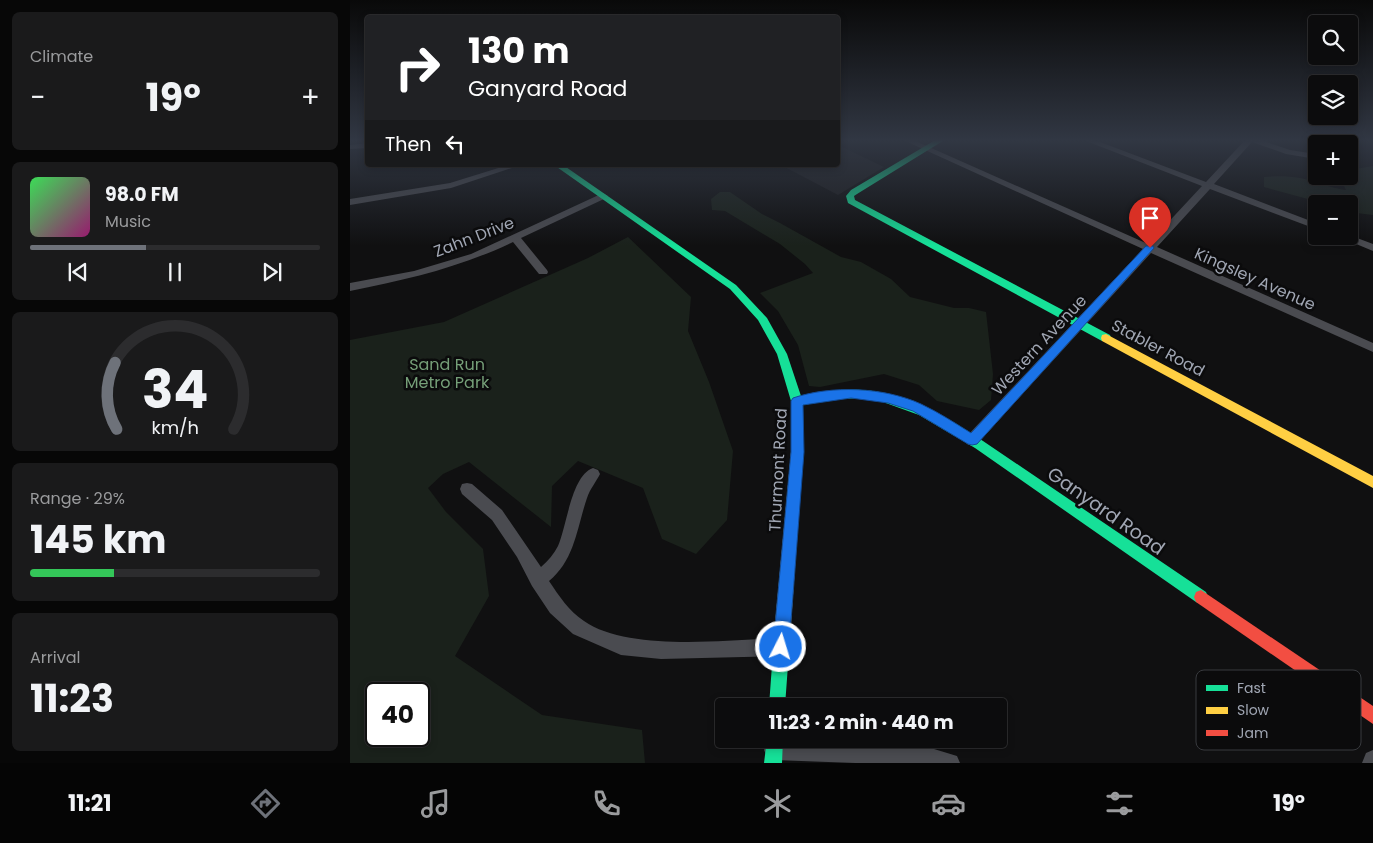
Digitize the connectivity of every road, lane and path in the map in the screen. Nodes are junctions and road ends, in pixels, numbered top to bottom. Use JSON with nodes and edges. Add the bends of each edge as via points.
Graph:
{"nodes":[{"id":1,"x":485,"y":175,"type":"edge"},
{"id":2,"x":572,"y":175,"type":"edge"},
{"id":3,"x":882,"y":175,"type":"edge"},
{"id":4,"x":986,"y":175,"type":"edge"},
{"id":5,"x":1180,"y":175,"type":"edge"},
{"id":6,"x":1217,"y":175,"type":"edge"},
{"id":7,"x":1208,"y":185,"type":"junction"},
{"id":8,"x":603,"y":196,"type":"junction"},
{"id":9,"x":350,"y":202,"type":"edge"},
{"id":10,"x":1308,"y":223,"type":"edge"},
{"id":11,"x":515,"y":238,"type":"junction"},
{"id":12,"x":1358,"y":242,"type":"edge"},
{"id":13,"x":1150,"y":248,"type":"junction"},
{"id":14,"x":1373,"y":248,"type":"edge"},
{"id":15,"x":543,"y":272,"type":"dead end"},
{"id":16,"x":350,"y":287,"type":"edge"},
{"id":17,"x":1081,"y":324,"type":"junction"},
{"id":18,"x":1373,"y":348,"type":"edge"},
{"id":19,"x":797,"y":401,"type":"junction"},
{"id":20,"x":972,"y":440,"type":"junction"},
{"id":21,"x":593,"y":474,"type":"dead end"},
{"id":22,"x":1373,"y":482,"type":"edge"},
{"id":23,"x":467,"y":490,"type":"dead end"},
{"id":24,"x":538,"y":580,"type":"junction"},
{"id":25,"x":781,"y":647,"type":"junction"},
{"id":26,"x":1306,"y":670,"type":"edge"},
{"id":27,"x":778,"y":698,"type":"edge"},
{"id":28,"x":1361,"y":708,"type":"edge"},
{"id":29,"x":1373,"y":716,"type":"edge"},
{"id":30,"x":774,"y":751,"type":"edge"},
{"id":31,"x":950,"y":763,"type":"edge"}],
"edges":[{"from":1,"to":9,"type":"street","via":[[451,185]]},
{"from":2,"to":8,"type":"street","name":"Thurmont Road"},
{"from":3,"to":17,"type":"street","name":"Stabler Road","via":[[854,192],[850,198],[855,204]]},
{"from":4,"to":13,"type":"street","name":"Kingsley Avenue"},
{"from":5,"to":7,"type":"street"},
{"from":6,"to":7,"type":"street","name":"Western Avenue"},
{"from":7,"to":10,"type":"street"},
{"from":7,"to":13,"type":"street","name":"Western Avenue"},
{"from":8,"to":11,"type":"street","name":"Zahn Drive"},
{"from":8,"to":19,"type":"street","name":"Thurmont Road","via":[[719,276],[746,299],[776,341]]},
{"from":11,"to":15,"type":"street"},
{"from":11,"to":16,"type":"street","name":"Zahn Drive","via":[[475,256],[436,268]]},
{"from":12,"to":14,"type":"street"},
{"from":13,"to":17,"type":"street","name":"Western Avenue"},
{"from":13,"to":18,"type":"street","name":"Kingsley Avenue"},
{"from":17,"to":20,"type":"street","name":"Western Avenue"},
{"from":17,"to":22,"type":"street","name":"Stabler Road"},
{"from":19,"to":20,"type":"street","name":"Ganyard Road","via":[[851,393],[888,398],[917,407]]},
{"from":19,"to":25,"type":"street","name":"Thurmont Road","via":[[797,452]]},
{"from":20,"to":26,"type":"street","name":"Ganyard Road"},
{"from":21,"to":24,"type":"street","via":[[578,500],[565,549]]},
{"from":23,"to":24,"type":"street","via":[[497,514]]},
{"from":24,"to":25,"type":"street","via":[[556,607],[579,628],[621,646],[661,650]]},
{"from":25,"to":27,"type":"street","name":"Thurmont Road"},
{"from":28,"to":29,"type":"street","name":"Ganyard Road"},
{"from":30,"to":31,"type":"street","via":[[893,755]]}]}
